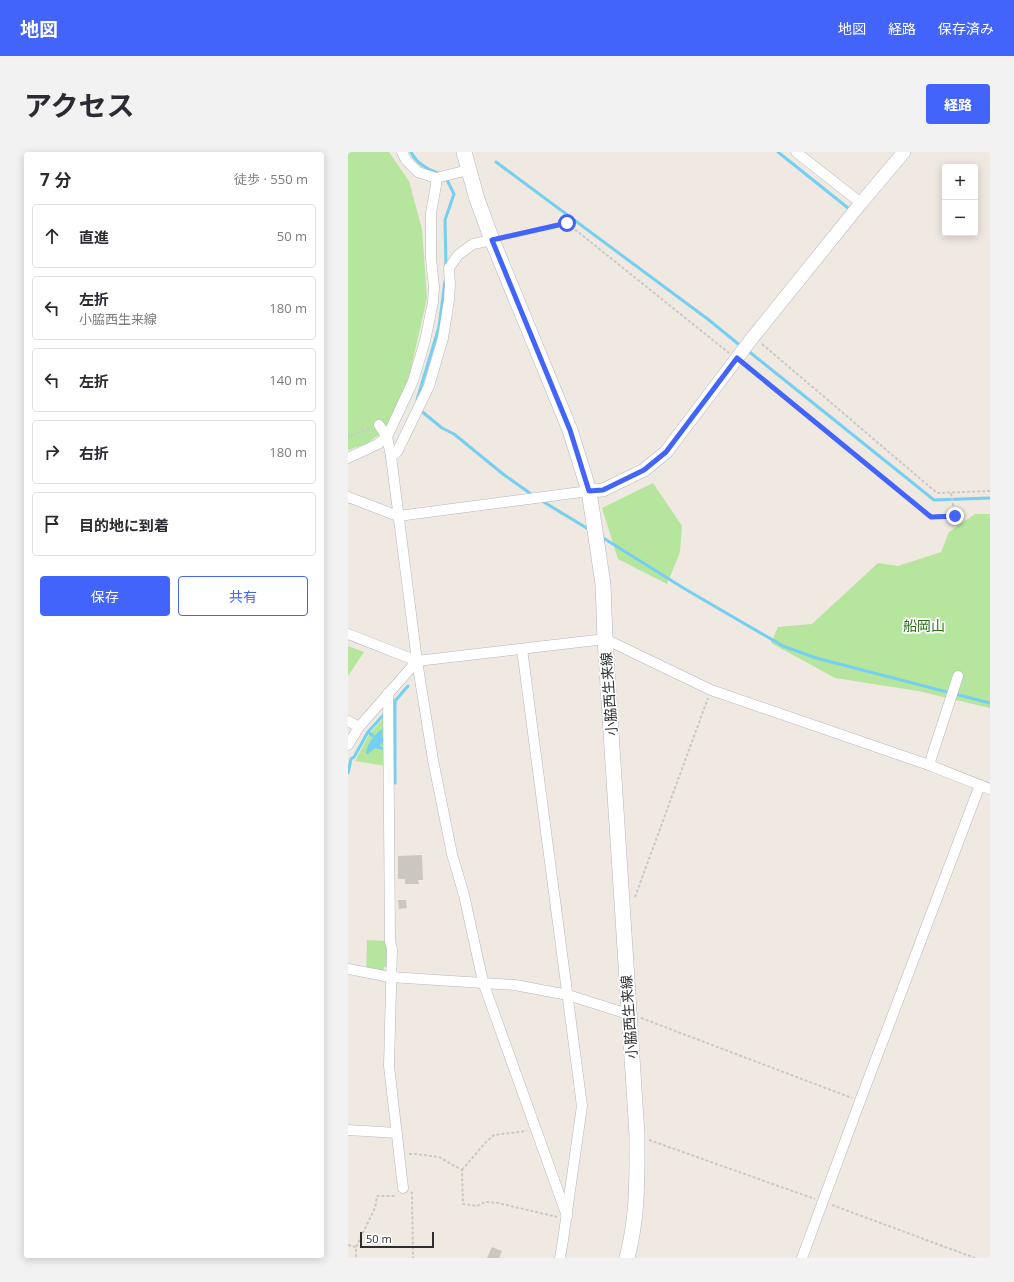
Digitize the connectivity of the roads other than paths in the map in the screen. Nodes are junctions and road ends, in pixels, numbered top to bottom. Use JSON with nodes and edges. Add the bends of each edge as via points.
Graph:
{"nodes":[{"id":1,"x":402,"y":152,"type":"edge"},
{"id":2,"x":464,"y":152,"type":"edge"},
{"id":3,"x":796,"y":152,"type":"edge"},
{"id":4,"x":904,"y":152,"type":"edge"},
{"id":5,"x":468,"y":170,"type":"junction"},
{"id":6,"x":436,"y":178,"type":"junction"},
{"id":7,"x":860,"y":203,"type":"junction"},
{"id":8,"x":492,"y":240,"type":"junction"},
{"id":9,"x":379,"y":425,"type":"road end"},
{"id":10,"x":387,"y":437,"type":"junction"},
{"id":11,"x":391,"y":456,"type":"junction"},
{"id":12,"x":348,"y":458,"type":"edge"},
{"id":13,"x":589,"y":491,"type":"junction"},
{"id":14,"x":348,"y":497,"type":"edge"},
{"id":15,"x":398,"y":516,"type":"junction"},
{"id":16,"x":348,"y":634,"type":"edge"},
{"id":17,"x":605,"y":639,"type":"junction"},
{"id":18,"x":522,"y":649,"type":"junction"},
{"id":19,"x":417,"y":661,"type":"junction"},
{"id":20,"x":958,"y":676,"type":"dead end"},
{"id":21,"x":388,"y":694,"type":"junction"},
{"id":22,"x":348,"y":721,"type":"edge"},
{"id":23,"x":358,"y":727,"type":"junction"},
{"id":24,"x":348,"y":745,"type":"edge"},
{"id":25,"x":929,"y":765,"type":"junction"},
{"id":26,"x":980,"y":785,"type":"junction"},
{"id":27,"x":990,"y":789,"type":"edge"},
{"id":28,"x":348,"y":969,"type":"edge"},
{"id":29,"x":390,"y":977,"type":"junction"},
{"id":30,"x":483,"y":982,"type":"junction"},
{"id":31,"x":568,"y":995,"type":"junction"},
{"id":32,"x":628,"y":1014,"type":"junction"},
{"id":33,"x":348,"y":1130,"type":"edge"},
{"id":34,"x":397,"y":1133,"type":"junction"},
{"id":35,"x":403,"y":1188,"type":"road end"},
{"id":36,"x":566,"y":1218,"type":"junction"},
{"id":37,"x":560,"y":1258,"type":"edge"},
{"id":38,"x":627,"y":1258,"type":"edge"},
{"id":39,"x":802,"y":1258,"type":"edge"}],
"edges":[{"from":1,"to":6,"type":"street","via":[[418,172]]},
{"from":2,"to":5,"type":"main road","name":"小脇西生来線"},
{"from":3,"to":7,"type":"street"},
{"from":4,"to":7,"type":"street"},
{"from":5,"to":6,"type":"street"},
{"from":5,"to":8,"type":"main road","name":"小脇西生来線"},
{"from":6,"to":10,"type":"street","via":[[432,213],[433,302],[413,381]]},
{"from":7,"to":13,"type":"street","via":[[753,337],[734,356],[666,452],[644,470],[603,490]]},
{"from":8,"to":11,"type":"street","via":[[473,244],[458,255],[449,268],[449,300],[443,338],[429,386],[397,452]]},
{"from":8,"to":13,"type":"main road","name":"小脇西生来線","via":[[570,430]]},
{"from":9,"to":10,"type":"street"},
{"from":10,"to":11,"type":"street"},
{"from":10,"to":12,"type":"street"},
{"from":11,"to":15,"type":"street"},
{"from":13,"to":15,"type":"street"},
{"from":13,"to":17,"type":"main road","name":"小脇西生来線","via":[[603,584]]},
{"from":14,"to":15,"type":"street"},
{"from":15,"to":19,"type":"street"},
{"from":16,"to":19,"type":"street"},
{"from":17,"to":18,"type":"street"},
{"from":17,"to":25,"type":"street","via":[[711,690]]},
{"from":17,"to":32,"type":"main road","name":"小脇西生来線"},
{"from":18,"to":19,"type":"street"},
{"from":18,"to":31,"type":"street"},
{"from":19,"to":21,"type":"street"},
{"from":19,"to":30,"type":"street","via":[[448,838],[464,895]]},
{"from":20,"to":25,"type":"street"},
{"from":21,"to":23,"type":"street"},
{"from":21,"to":29,"type":"street","via":[[392,949]]},
{"from":22,"to":23,"type":"street"},
{"from":23,"to":24,"type":"street"},
{"from":25,"to":26,"type":"street"},
{"from":26,"to":27,"type":"street"},
{"from":26,"to":39,"type":"street"},
{"from":28,"to":29,"type":"street"},
{"from":29,"to":30,"type":"street"},
{"from":29,"to":34,"type":"street","via":[[389,1066]]},
{"from":30,"to":31,"type":"street"},
{"from":30,"to":36,"type":"street"},
{"from":31,"to":32,"type":"street"},
{"from":31,"to":36,"type":"street","via":[[582,1106]]},
{"from":32,"to":38,"type":"main road","name":"小脇西生来線","via":[[637,1135],[637,1192]]},
{"from":33,"to":34,"type":"street"},
{"from":34,"to":35,"type":"street"},
{"from":36,"to":37,"type":"street"}]}
